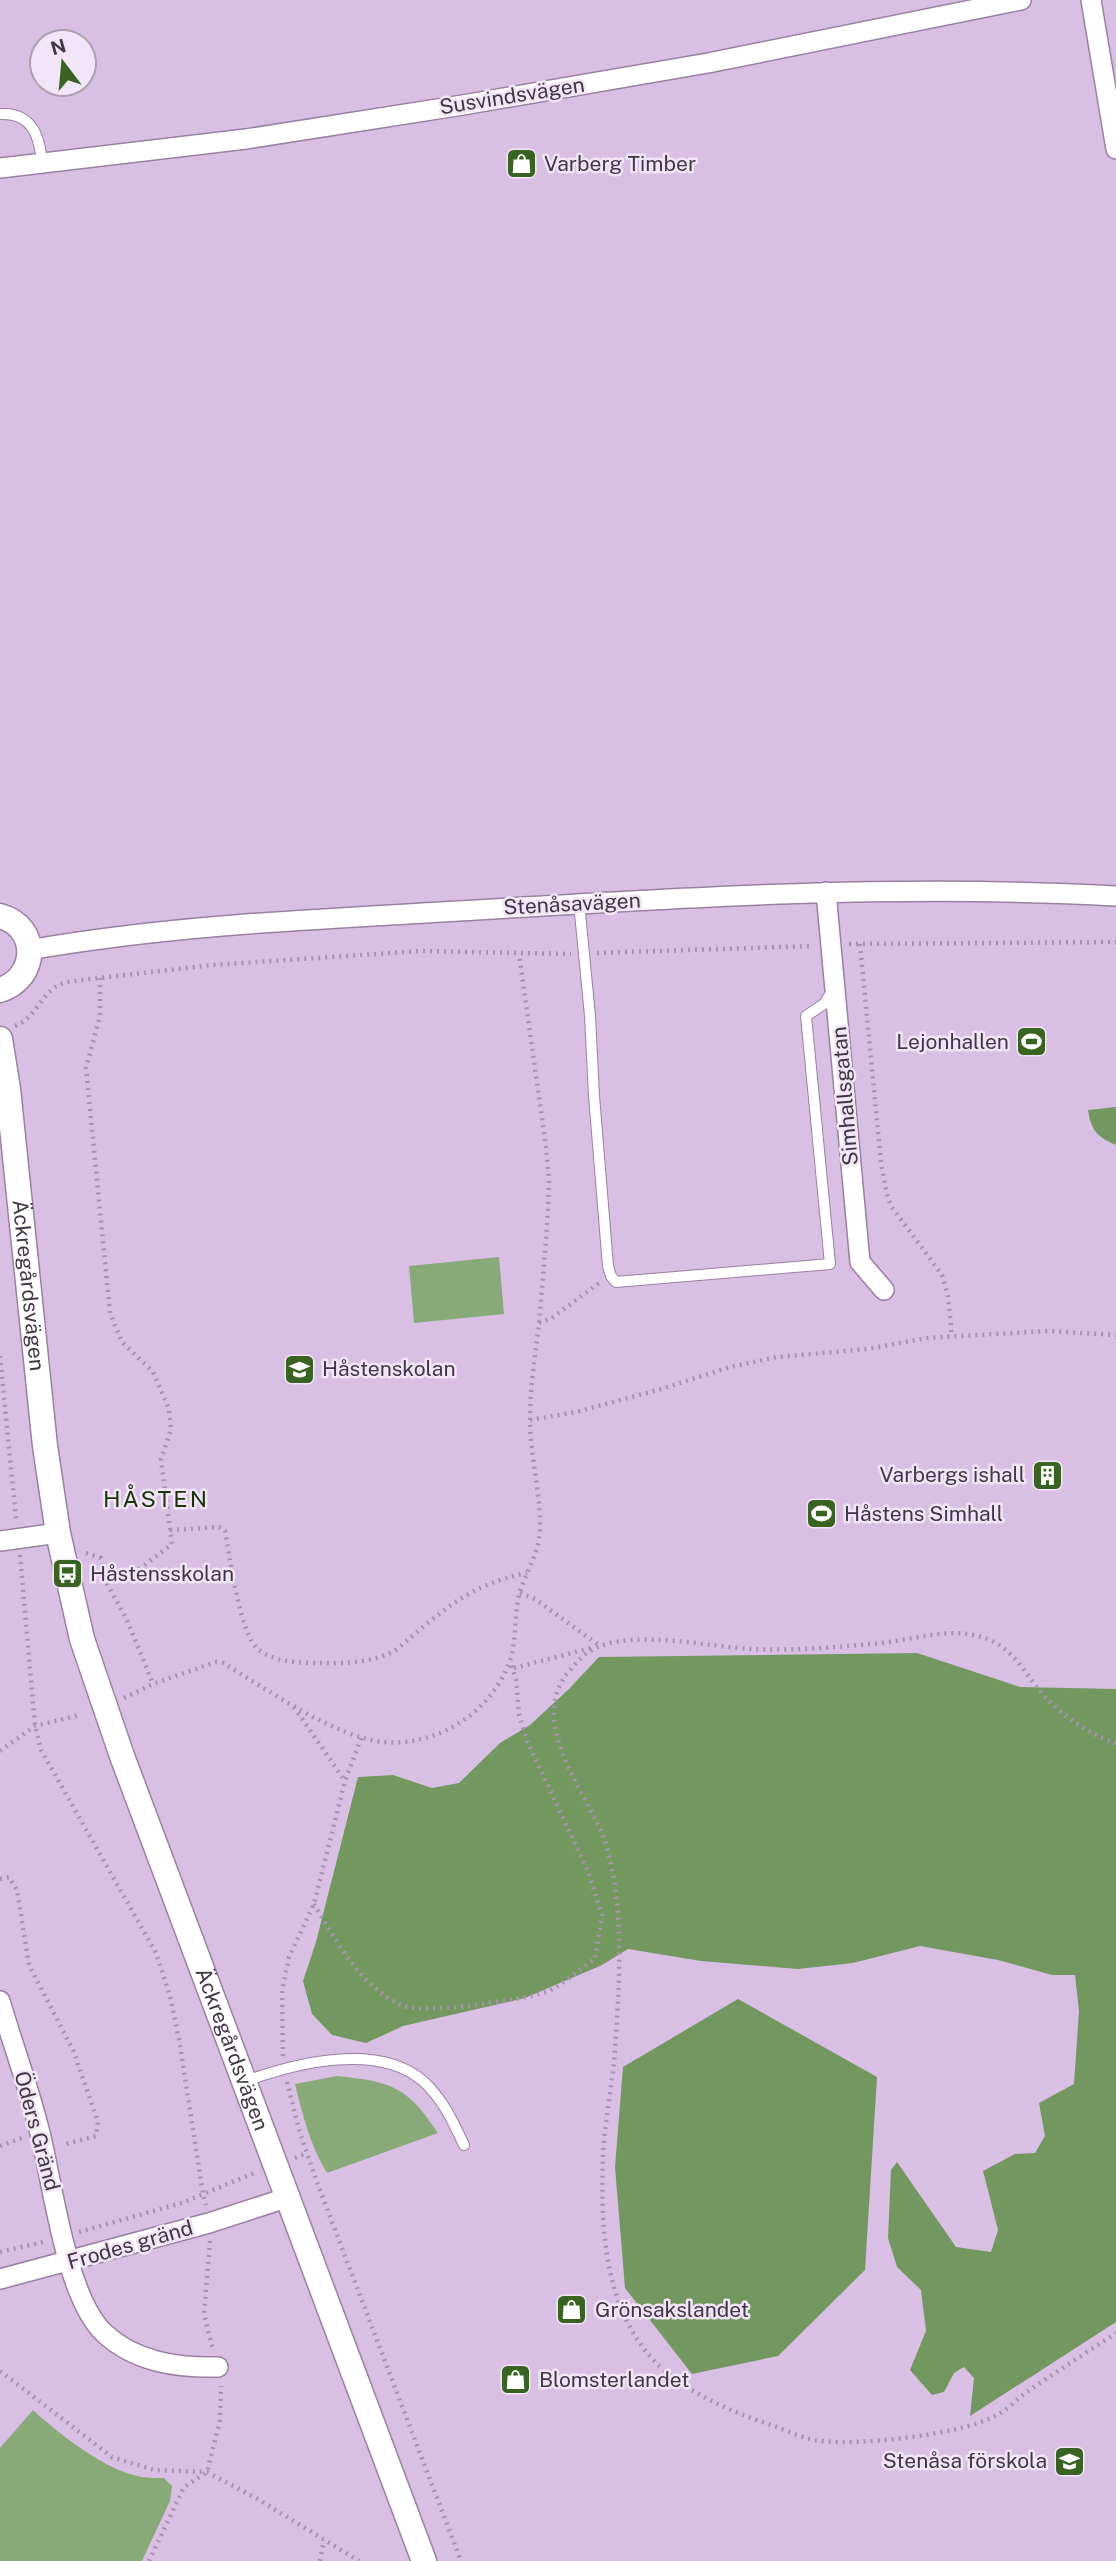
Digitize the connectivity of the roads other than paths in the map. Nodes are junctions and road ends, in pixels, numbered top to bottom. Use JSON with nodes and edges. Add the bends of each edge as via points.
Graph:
{"nodes":[{"id":1,"x":1021,"y":0,"type":"edge"},
{"id":2,"x":1091,"y":0,"type":"edge"},
{"id":3,"x":0,"y":114,"type":"edge"},
{"id":4,"x":1116,"y":149,"type":"edge"},
{"id":5,"x":42,"y":164,"type":"junction"},
{"id":6,"x":0,"y":168,"type":"edge"},
{"id":7,"x":826,"y":892,"type":"junction"},
{"id":8,"x":1116,"y":896,"type":"edge"},
{"id":9,"x":579,"y":903,"type":"junction"},
{"id":10,"x":0,"y":916,"type":"edge"},
{"id":11,"x":29,"y":950,"type":"junction"},
{"id":12,"x":835,"y":985,"type":"junction"},
{"id":13,"x":0,"y":990,"type":"edge"},
{"id":14,"x":4,"y":1033,"type":"edge"},
{"id":15,"x":884,"y":1290,"type":"dead end"},
{"id":16,"x":58,"y":1533,"type":"junction"},
{"id":17,"x":9,"y":1540,"type":"edge"},
{"id":18,"x":0,"y":2001,"type":"edge"},
{"id":19,"x":246,"y":2081,"type":"junction"},
{"id":20,"x":464,"y":2145,"type":"dead end"},
{"id":21,"x":289,"y":2197,"type":"junction"},
{"id":22,"x":70,"y":2262,"type":"junction"},
{"id":23,"x":0,"y":2279,"type":"edge"},
{"id":24,"x":218,"y":2367,"type":"dead end"},
{"id":25,"x":424,"y":2561,"type":"edge"}],
"edges":[{"from":1,"to":5,"type":"street","name":"Susvindsvägen","via":[[708,63],[463,105],[246,139]]},
{"from":2,"to":4,"type":"street"},
{"from":3,"to":5,"type":"lane","via":[[12,113],[30,122],[41,147]]},
{"from":5,"to":6,"type":"street","name":"Susvindsvägen"},
{"from":7,"to":8,"type":"street","name":"Stenåsavägen","via":[[937,890]]},
{"from":7,"to":9,"type":"street","name":"Stenåsavägen"},
{"from":7,"to":12,"type":"street","name":"Simhallsgatan"},
{"from":9,"to":11,"type":"street","name":"Stenåsavägen","via":[[202,927]]},
{"from":9,"to":12,"type":"lane","via":[[598,1157],[611,1276],[616,1282],[830,1264],[806,1016],[824,1004]]},
{"from":10,"to":11,"type":"street","via":[[19,927]]},
{"from":11,"to":13,"type":"street","via":[[28,965],[20,978]]},
{"from":12,"to":15,"type":"street","name":"Simhallsgatan","via":[[860,1262]]},
{"from":14,"to":16,"type":"street","name":"Äckregårdsvägen"},
{"from":16,"to":17,"type":"street"},
{"from":16,"to":19,"type":"street","name":"Äckregårdsvägen","via":[[98,1687]]},
{"from":18,"to":22,"type":"street","name":"Öders Gränd","via":[[44,2149]]},
{"from":19,"to":20,"type":"lane","via":[[351,2059],[398,2066],[437,2096]]},
{"from":19,"to":21,"type":"street","name":"Äckregårdsvägen"},
{"from":21,"to":22,"type":"street","name":"Frodes gränd"},
{"from":21,"to":25,"type":"street","name":"Äckregårdsvägen"},
{"from":22,"to":23,"type":"street","name":"Frodes gränd"},
{"from":22,"to":24,"type":"street","name":"Öders Gränd","via":[[90,2316],[119,2346],[187,2368]]}]}
